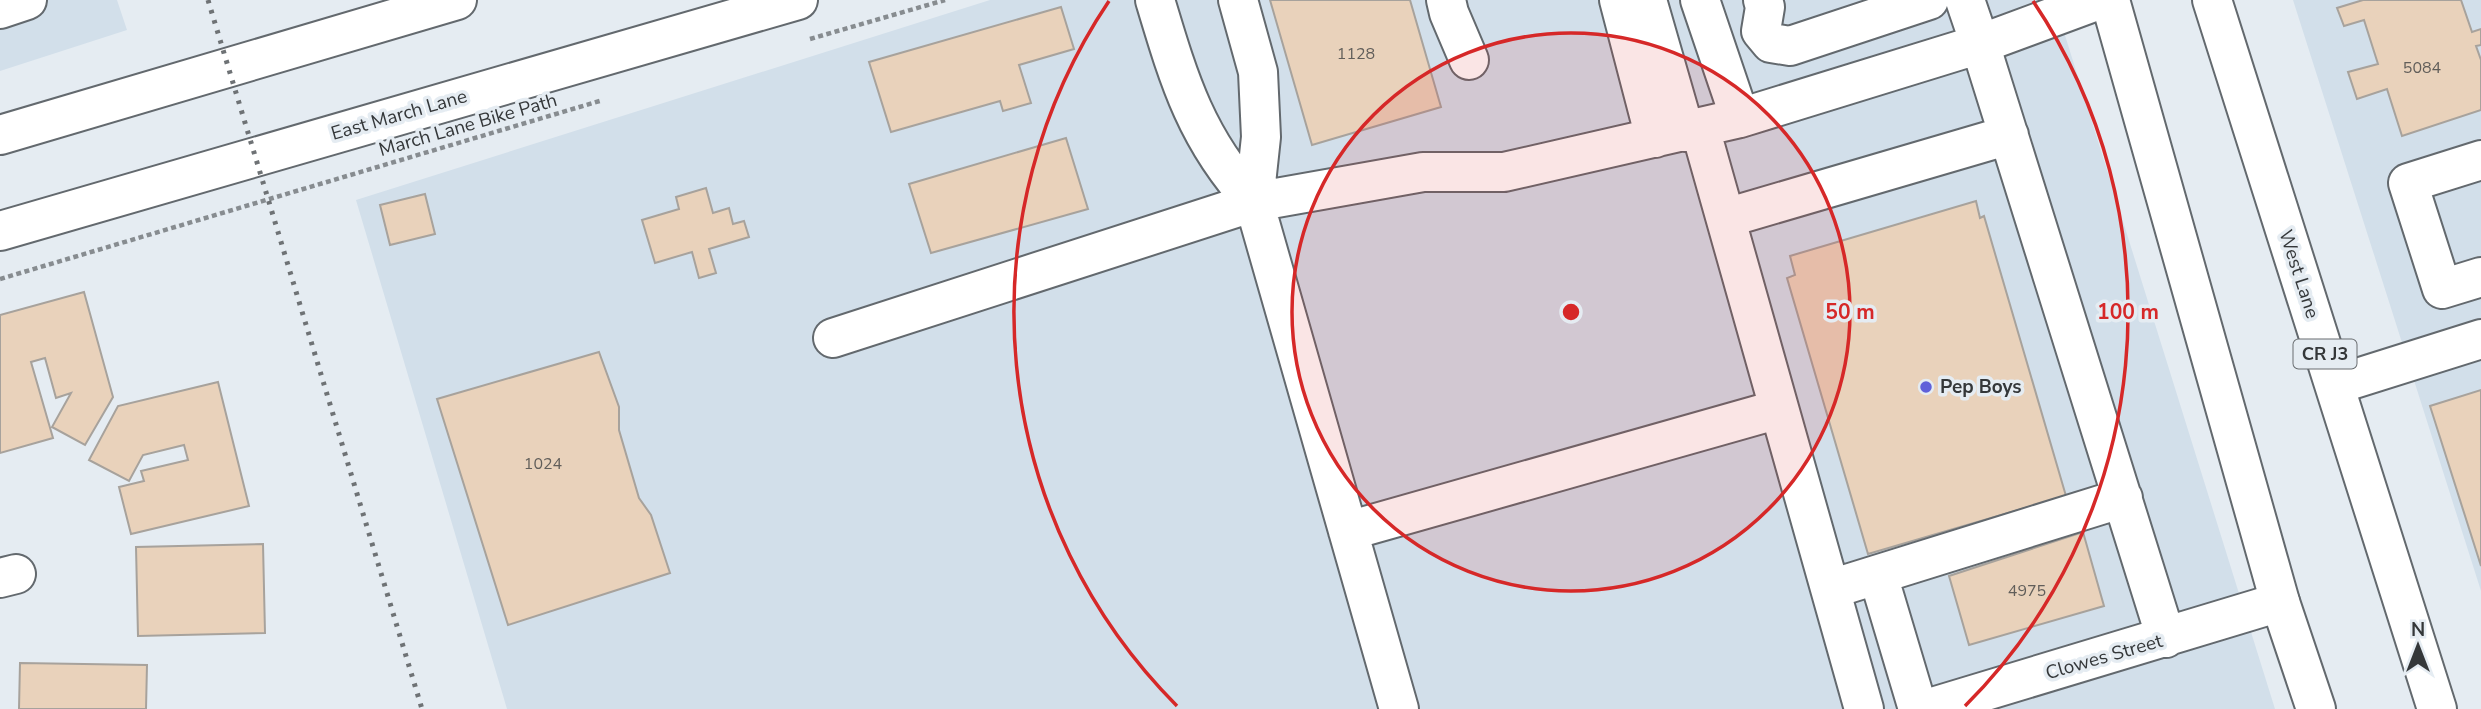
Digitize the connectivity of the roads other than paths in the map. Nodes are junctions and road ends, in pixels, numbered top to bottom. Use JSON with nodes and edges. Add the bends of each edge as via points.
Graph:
{"nodes":[{"id":1,"x":27,"y":0,"type":"edge"},
{"id":2,"x":457,"y":0,"type":"edge"},
{"id":3,"x":797,"y":0,"type":"edge"},
{"id":4,"x":1155,"y":0,"type":"edge"},
{"id":5,"x":1238,"y":0,"type":"edge"},
{"id":6,"x":1446,"y":0,"type":"edge"},
{"id":7,"x":1619,"y":0,"type":"edge"},
{"id":8,"x":1647,"y":0,"type":"edge"},
{"id":9,"x":1700,"y":0,"type":"edge"},
{"id":10,"x":1928,"y":0,"type":"edge"},
{"id":11,"x":1965,"y":0,"type":"edge"},
{"id":12,"x":2099,"y":0,"type":"edge"},
{"id":13,"x":2110,"y":0,"type":"edge"},
{"id":14,"x":2212,"y":0,"type":"edge"},
{"id":15,"x":1772,"y":2,"type":"edge"},
{"id":16,"x":0,"y":9,"type":"edge"},
{"id":17,"x":1980,"y":44,"type":"junction"},
{"id":18,"x":1469,"y":60,"type":"dead end"},
{"id":19,"x":1740,"y":118,"type":"junction"},
{"id":20,"x":1680,"y":133,"type":"junction"},
{"id":21,"x":0,"y":135,"type":"edge"},
{"id":22,"x":2009,"y":135,"type":"junction"},
{"id":23,"x":2481,"y":160,"type":"edge"},
{"id":24,"x":1254,"y":202,"type":"junction"},
{"id":25,"x":1726,"y":218,"type":"junction"},
{"id":26,"x":0,"y":231,"type":"edge"},
{"id":27,"x":2481,"y":277,"type":"edge"},
{"id":28,"x":833,"y":338,"type":"dead end"},
{"id":29,"x":2481,"y":339,"type":"edge"},
{"id":30,"x":2335,"y":385,"type":"junction"},
{"id":31,"x":1779,"y":409,"type":"junction"},
{"id":32,"x":2123,"y":498,"type":"junction"},
{"id":33,"x":1348,"y":531,"type":"junction"},
{"id":34,"x":1878,"y":575,"type":"junction"},
{"id":35,"x":1831,"y":589,"type":"junction"},
{"id":36,"x":2280,"y":602,"type":"junction"},
{"id":37,"x":2166,"y":638,"type":"junction"},
{"id":38,"x":1399,"y":709,"type":"edge"},
{"id":39,"x":1864,"y":709,"type":"edge"},
{"id":40,"x":1918,"y":709,"type":"edge"},
{"id":41,"x":1926,"y":709,"type":"edge"},
{"id":42,"x":2316,"y":709,"type":"edge"},
{"id":43,"x":2437,"y":709,"type":"edge"}],
"edges":[{"from":1,"to":16,"type":"main road"},
{"from":2,"to":21,"type":"main road"},
{"from":3,"to":26,"type":"main road","name":"East March Lane"},
{"from":4,"to":24,"type":"main road","via":[[1179,82],[1209,144]]},
{"from":5,"to":24,"type":"main road","via":[[1258,72],[1261,136]]},
{"from":6,"to":18,"type":"main road"},
{"from":7,"to":20,"type":"main road"},
{"from":8,"to":20,"type":"main road"},
{"from":9,"to":19,"type":"main road"},
{"from":10,"to":15,"type":"main road","via":[[1790,46],[1771,43],[1761,31]]},
{"from":11,"to":17,"type":"main road"},
{"from":12,"to":17,"type":"main road"},
{"from":13,"to":36,"type":"main road"},
{"from":14,"to":30,"type":"main road","name":"West Lane","number":"CR J3"},
{"from":17,"to":19,"type":"main road"},
{"from":17,"to":22,"type":"main road"},
{"from":19,"to":20,"type":"main road"},
{"from":20,"to":24,"type":"main road","via":[[1504,172],[1423,172]]},
{"from":20,"to":25,"type":"main road"},
{"from":22,"to":25,"type":"main road"},
{"from":22,"to":32,"type":"main road"},
{"from":23,"to":27,"type":"main road","via":[[2408,183],[2442,289]]},
{"from":24,"to":28,"type":"main road"},
{"from":24,"to":33,"type":"main road"},
{"from":25,"to":31,"type":"main road"},
{"from":29,"to":30,"type":"main road"},
{"from":30,"to":43,"type":"main road","name":"West Lane","number":"CR J3"},
{"from":31,"to":33,"type":"main road"},
{"from":31,"to":35,"type":"main road"},
{"from":32,"to":34,"type":"main road"},
{"from":32,"to":37,"type":"main road"},
{"from":33,"to":38,"type":"main road"},
{"from":34,"to":35,"type":"main road"},
{"from":34,"to":40,"type":"main road"},
{"from":35,"to":39,"type":"main road"},
{"from":36,"to":37,"type":"main road","name":"Clowes Street"},
{"from":36,"to":42,"type":"main road"},
{"from":37,"to":41,"type":"main road","name":"Clowes Street"}]}
